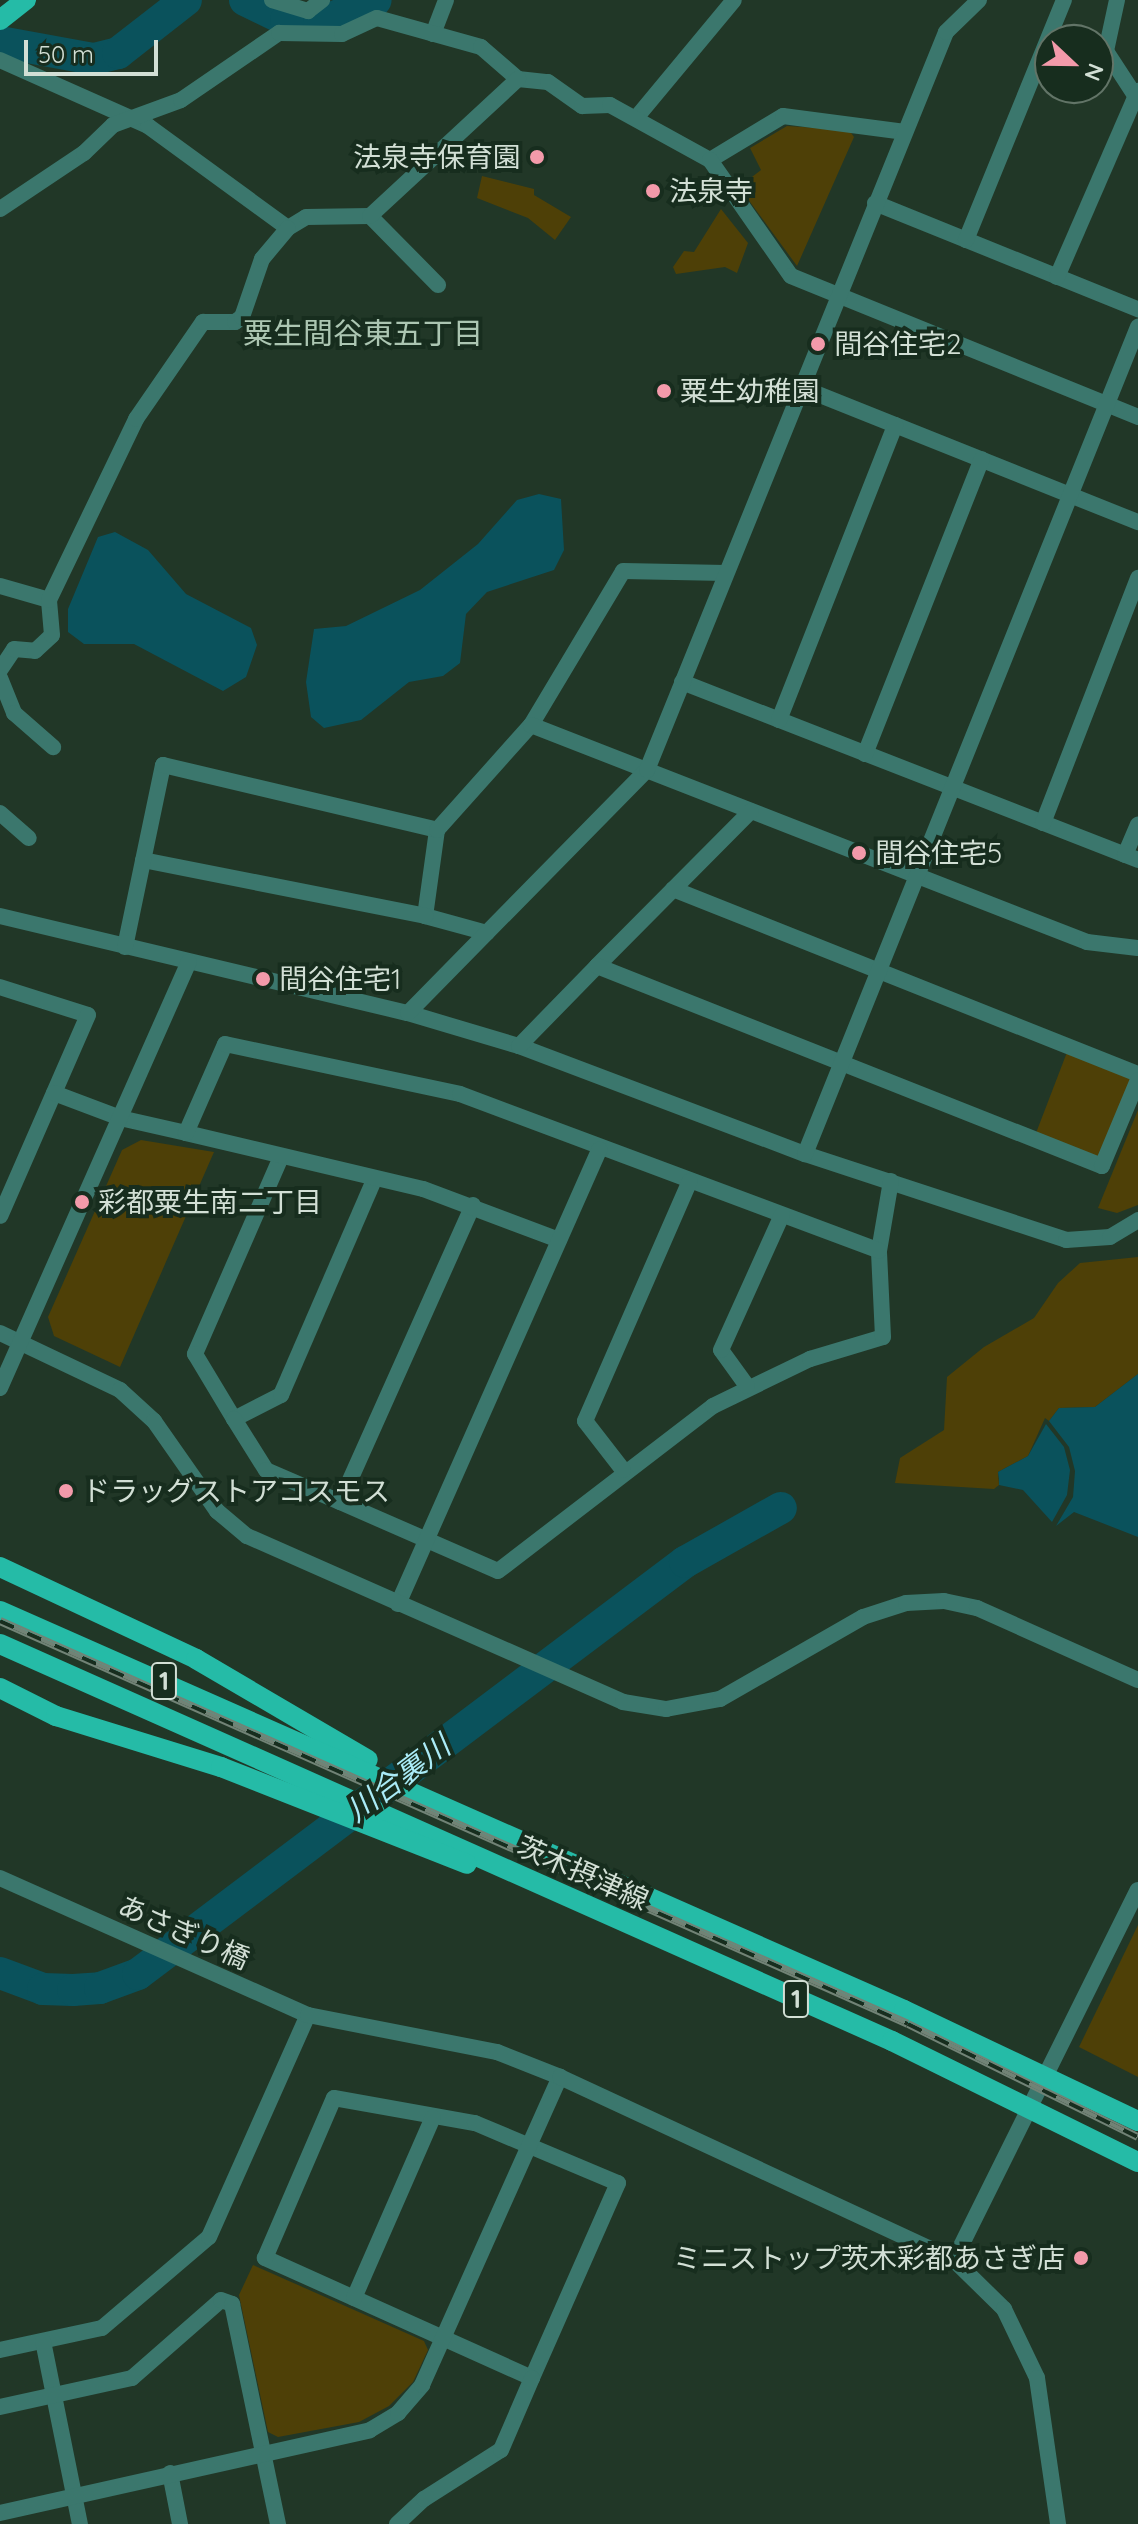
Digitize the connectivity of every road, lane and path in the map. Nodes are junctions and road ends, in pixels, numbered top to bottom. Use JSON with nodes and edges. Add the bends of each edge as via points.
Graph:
{"nodes":[{"id":1,"x":26,"y":0,"type":"edge"},
{"id":2,"x":272,"y":0,"type":"edge"},
{"id":3,"x":322,"y":0,"type":"edge"},
{"id":4,"x":446,"y":0,"type":"edge"},
{"id":5,"x":734,"y":0,"type":"edge"},
{"id":6,"x":979,"y":0,"type":"edge"},
{"id":7,"x":1064,"y":0,"type":"edge"},
{"id":8,"x":1118,"y":0,"type":"edge"},
{"id":9,"x":308,"y":11,"type":"junction"},
{"id":10,"x":0,"y":20,"type":"edge"},
{"id":11,"x":314,"y":34,"type":"junction"},
{"id":12,"x":433,"y":34,"type":"junction"},
{"id":13,"x":0,"y":60,"type":"edge"},
{"id":14,"x":518,"y":79,"type":"junction"},
{"id":15,"x":1136,"y":96,"type":"edge"},
{"id":16,"x":129,"y":117,"type":"junction"},
{"id":17,"x":636,"y":118,"type":"junction"},
{"id":18,"x":905,"y":132,"type":"junction"},
{"id":19,"x":710,"y":160,"type":"junction"},
{"id":20,"x":875,"y":203,"type":"junction"},
{"id":21,"x":0,"y":209,"type":"edge"},
{"id":22,"x":370,"y":216,"type":"junction"},
{"id":23,"x":288,"y":228,"type":"junction"},
{"id":24,"x":966,"y":240,"type":"junction"},
{"id":25,"x":1057,"y":277,"type":"junction"},
{"id":26,"x":438,"y":285,"type":"dead end"},
{"id":27,"x":837,"y":296,"type":"junction"},
{"id":28,"x":1138,"y":309,"type":"edge"},
{"id":29,"x":1138,"y":327,"type":"edge"},
{"id":30,"x":800,"y":387,"type":"junction"},
{"id":31,"x":1107,"y":404,"type":"junction"},
{"id":32,"x":1138,"y":417,"type":"edge"},
{"id":33,"x":895,"y":425,"type":"junction"},
{"id":34,"x":982,"y":459,"type":"junction"},
{"id":35,"x":1071,"y":495,"type":"junction"},
{"id":36,"x":1138,"y":522,"type":"edge"},
{"id":37,"x":726,"y":573,"type":"junction"},
{"id":38,"x":1138,"y":578,"type":"edge"},
{"id":39,"x":0,"y":586,"type":"edge"},
{"id":40,"x":49,"y":600,"type":"junction"},
{"id":41,"x":0,"y":670,"type":"edge"},
{"id":42,"x":0,"y":678,"type":"edge"},
{"id":43,"x":682,"y":682,"type":"junction"},
{"id":44,"x":779,"y":720,"type":"junction"},
{"id":45,"x":531,"y":725,"type":"junction"},
{"id":46,"x":53,"y":747,"type":"dead end"},
{"id":47,"x":865,"y":754,"type":"junction"},
{"id":48,"x":647,"y":770,"type":"junction"},
{"id":49,"x":952,"y":788,"type":"junction"},
{"id":50,"x":751,"y":811,"type":"junction"},
{"id":51,"x":0,"y":813,"type":"edge"},
{"id":52,"x":1043,"y":823,"type":"junction"},
{"id":53,"x":1138,"y":825,"type":"edge"},
{"id":54,"x":437,"y":830,"type":"junction"},
{"id":55,"x":29,"y":838,"type":"dead end"},
{"id":56,"x":1132,"y":858,"type":"edge"},
{"id":57,"x":143,"y":860,"type":"junction"},
{"id":58,"x":917,"y":876,"type":"junction"},
{"id":59,"x":673,"y":889,"type":"junction"},
{"id":60,"x":0,"y":916,"type":"edge"},
{"id":61,"x":425,"y":916,"type":"junction"},
{"id":62,"x":487,"y":933,"type":"junction"},
{"id":63,"x":125,"y":947,"type":"junction"},
{"id":64,"x":1138,"y":948,"type":"edge"},
{"id":65,"x":189,"y":962,"type":"junction"},
{"id":66,"x":597,"y":966,"type":"junction"},
{"id":67,"x":879,"y":971,"type":"junction"},
{"id":68,"x":0,"y":987,"type":"edge"},
{"id":69,"x":408,"y":1013,"type":"junction"},
{"id":70,"x":519,"y":1046,"type":"junction"},
{"id":71,"x":842,"y":1063,"type":"junction"},
{"id":72,"x":1138,"y":1074,"type":"edge"},
{"id":73,"x":1138,"y":1080,"type":"edge"},
{"id":74,"x":54,"y":1093,"type":"junction"},
{"id":75,"x":120,"y":1118,"type":"junction"},
{"id":76,"x":186,"y":1133,"type":"junction"},
{"id":77,"x":599,"y":1150,"type":"junction"},
{"id":78,"x":805,"y":1154,"type":"junction"},
{"id":79,"x":281,"y":1157,"type":"junction"},
{"id":80,"x":375,"y":1178,"type":"junction"},
{"id":81,"x":690,"y":1181,"type":"junction"},
{"id":82,"x":891,"y":1181,"type":"junction"},
{"id":83,"x":473,"y":1205,"type":"junction"},
{"id":84,"x":782,"y":1215,"type":"junction"},
{"id":85,"x":0,"y":1216,"type":"edge"},
{"id":86,"x":1138,"y":1220,"type":"edge"},
{"id":87,"x":559,"y":1240,"type":"junction"},
{"id":88,"x":879,"y":1251,"type":"junction"},
{"id":89,"x":0,"y":1333,"type":"edge"},
{"id":90,"x":20,"y":1342,"type":"junction"},
{"id":91,"x":747,"y":1386,"type":"junction"},
{"id":92,"x":0,"y":1388,"type":"edge"},
{"id":93,"x":234,"y":1419,"type":"junction"},
{"id":94,"x":623,"y":1470,"type":"junction"},
{"id":95,"x":340,"y":1502,"type":"junction"},
{"id":96,"x":427,"y":1542,"type":"junction"},
{"id":97,"x":0,"y":1567,"type":"edge"},
{"id":98,"x":398,"y":1604,"type":"junction"},
{"id":99,"x":0,"y":1608,"type":"edge"},
{"id":100,"x":3,"y":1647,"type":"edge"},
{"id":101,"x":1138,"y":1680,"type":"edge"},
{"id":102,"x":0,"y":1688,"type":"edge"},
{"id":103,"x":330,"y":1746,"type":"junction"},
{"id":104,"x":291,"y":1784,"type":"junction"},
{"id":105,"x":0,"y":1878,"type":"edge"},
{"id":106,"x":1138,"y":1890,"type":"edge"},
{"id":107,"x":308,"y":2015,"type":"junction"},
{"id":108,"x":560,"y":2077,"type":"junction"},
{"id":109,"x":433,"y":2117,"type":"junction"},
{"id":110,"x":1138,"y":2121,"type":"edge"},
{"id":111,"x":530,"y":2142,"type":"junction"},
{"id":112,"x":1138,"y":2162,"type":"edge"},
{"id":113,"x":954,"y":2260,"type":"junction"},
{"id":114,"x":354,"y":2298,"type":"junction"},
{"id":115,"x":444,"y":2338,"type":"junction"},
{"id":116,"x":43,"y":2341,"type":"junction"},
{"id":117,"x":0,"y":2350,"type":"edge"},
{"id":118,"x":532,"y":2378,"type":"junction"},
{"id":119,"x":54,"y":2395,"type":"junction"},
{"id":120,"x":0,"y":2407,"type":"edge"},
{"id":121,"x":264,"y":2453,"type":"junction"},
{"id":122,"x":170,"y":2473,"type":"junction"},
{"id":123,"x":74,"y":2493,"type":"junction"},
{"id":124,"x":0,"y":2513,"type":"edge"},
{"id":125,"x":80,"y":2524,"type":"edge"},
{"id":126,"x":180,"y":2524,"type":"edge"},
{"id":127,"x":278,"y":2524,"type":"edge"},
{"id":128,"x":397,"y":2524,"type":"edge"},
{"id":129,"x":1058,"y":2524,"type":"edge"}],
"edges":[{"from":1,"to":10,"type":"main road"},
{"from":2,"to":9,"type":"street"},
{"from":3,"to":9,"type":"street"},
{"from":4,"to":12,"type":"street"},
{"from":5,"to":17,"type":"street"},
{"from":6,"to":18,"type":"street","via":[[946,32]]},
{"from":7,"to":24,"type":"street"},
{"from":8,"to":15,"type":"street","via":[[1106,51]]},
{"from":9,"to":11,"type":"street"},
{"from":11,"to":12,"type":"street","via":[[342,34],[377,18]]},
{"from":11,"to":16,"type":"street","via":[[279,33],[181,100]]},
{"from":12,"to":14,"type":"street","via":[[481,47]]},
{"from":13,"to":16,"type":"street"},
{"from":14,"to":17,"type":"street","via":[[548,82],[582,106],[610,105]]},
{"from":14,"to":22,"type":"street"},
{"from":15,"to":25,"type":"street"},
{"from":16,"to":21,"type":"street"},
{"from":16,"to":23,"type":"street"},
{"from":17,"to":19,"type":"street"},
{"from":18,"to":19,"type":"street","via":[[783,116]]},
{"from":18,"to":20,"type":"street"},
{"from":19,"to":27,"type":"street","via":[[791,276]]},
{"from":20,"to":24,"type":"street"},
{"from":20,"to":27,"type":"street"},
{"from":22,"to":23,"type":"street","via":[[306,217]]},
{"from":22,"to":26,"type":"street"},
{"from":23,"to":40,"type":"street","via":[[262,259],[242,317],[235,322],[203,322],[136,419]]},
{"from":24,"to":25,"type":"street"},
{"from":25,"to":28,"type":"street"},
{"from":27,"to":30,"type":"street"},
{"from":27,"to":31,"type":"street"},
{"from":29,"to":31,"type":"street"},
{"from":30,"to":33,"type":"street"},
{"from":30,"to":37,"type":"street"},
{"from":31,"to":32,"type":"street"},
{"from":31,"to":35,"type":"street"},
{"from":33,"to":34,"type":"street"},
{"from":33,"to":44,"type":"street"},
{"from":34,"to":35,"type":"street"},
{"from":34,"to":47,"type":"street"},
{"from":35,"to":36,"type":"street"},
{"from":35,"to":49,"type":"street"},
{"from":37,"to":43,"type":"street"},
{"from":37,"to":45,"type":"street","via":[[623,571]]},
{"from":38,"to":52,"type":"street"},
{"from":39,"to":40,"type":"street"},
{"from":40,"to":41,"type":"street","via":[[52,635],[35,651],[14,649]]},
{"from":42,"to":46,"type":"street","via":[[14,713]]},
{"from":43,"to":44,"type":"street"},
{"from":43,"to":48,"type":"street"},
{"from":44,"to":47,"type":"street"},
{"from":45,"to":48,"type":"street"},
{"from":45,"to":54,"type":"street"},
{"from":47,"to":49,"type":"street"},
{"from":48,"to":50,"type":"street"},
{"from":48,"to":62,"type":"street"},
{"from":49,"to":52,"type":"street"},
{"from":49,"to":58,"type":"street"},
{"from":50,"to":58,"type":"street"},
{"from":50,"to":59,"type":"street"},
{"from":51,"to":55,"type":"street"},
{"from":52,"to":56,"type":"street"},
{"from":53,"to":56,"type":"street"},
{"from":54,"to":57,"type":"street","via":[[163,765]]},
{"from":54,"to":61,"type":"street"},
{"from":57,"to":61,"type":"street"},
{"from":57,"to":63,"type":"street"},
{"from":58,"to":64,"type":"street","via":[[1087,942]]},
{"from":58,"to":67,"type":"street"},
{"from":59,"to":66,"type":"street"},
{"from":59,"to":67,"type":"street"},
{"from":60,"to":63,"type":"street"},
{"from":61,"to":62,"type":"street"},
{"from":62,"to":69,"type":"street"},
{"from":63,"to":65,"type":"street"},
{"from":65,"to":69,"type":"street"},
{"from":65,"to":75,"type":"street"},
{"from":66,"to":70,"type":"street"},
{"from":66,"to":71,"type":"street"},
{"from":67,"to":71,"type":"street"},
{"from":67,"to":72,"type":"street"},
{"from":68,"to":74,"type":"street","via":[[88,1015]]},
{"from":69,"to":70,"type":"street"},
{"from":70,"to":78,"type":"street"},
{"from":71,"to":73,"type":"street","via":[[1102,1166]]},
{"from":71,"to":78,"type":"street"},
{"from":74,"to":75,"type":"street"},
{"from":74,"to":85,"type":"street"},
{"from":75,"to":76,"type":"street"},
{"from":75,"to":90,"type":"street"},
{"from":76,"to":77,"type":"street","via":[[225,1044],[460,1094]]},
{"from":76,"to":79,"type":"street"},
{"from":77,"to":81,"type":"street"},
{"from":77,"to":87,"type":"street"},
{"from":78,"to":82,"type":"street"},
{"from":79,"to":80,"type":"street"},
{"from":79,"to":93,"type":"street","via":[[195,1354]]},
{"from":80,"to":83,"type":"street"},
{"from":80,"to":93,"type":"street","via":[[281,1395]]},
{"from":81,"to":84,"type":"street"},
{"from":81,"to":94,"type":"street","via":[[585,1421]]},
{"from":82,"to":86,"type":"street","via":[[1066,1240],[1110,1237]]},
{"from":82,"to":88,"type":"street"},
{"from":83,"to":87,"type":"street"},
{"from":83,"to":95,"type":"street"},
{"from":84,"to":88,"type":"street"},
{"from":84,"to":91,"type":"street","via":[[721,1350]]},
{"from":87,"to":96,"type":"street"},
{"from":88,"to":91,"type":"street","via":[[883,1337]]},
{"from":89,"to":90,"type":"street"},
{"from":90,"to":92,"type":"street"},
{"from":90,"to":98,"type":"street","via":[[120,1390],[154,1421],[217,1511],[247,1536]]},
{"from":91,"to":94,"type":"street"},
{"from":93,"to":95,"type":"street","via":[[266,1470]]},
{"from":94,"to":96,"type":"street","via":[[498,1571]]},
{"from":95,"to":96,"type":"street"},
{"from":96,"to":98,"type":"street"},
{"from":97,"to":103,"type":"main road","via":[[168,1644]]},
{"from":98,"to":101,"type":"street","via":[[623,1702],[666,1709],[720,1699],[863,1617],[906,1603],[944,1601],[977,1608]]},
{"from":99,"to":103,"type":"main road","number":"1"},
{"from":100,"to":104,"type":"main road","number":"1"},
{"from":102,"to":104,"type":"main road","via":[[56,1716]]},
{"from":103,"to":110,"type":"main road","name":"茨木摂津線","number":"1","via":[[430,1799],[919,2017]]},
{"from":104,"to":112,"type":"main road","name":"茨木摂津線","number":"1","via":[[563,1895],[948,2067]]},
{"from":105,"to":107,"type":"street","name":"あさぎり橋"},
{"from":106,"to":113,"type":"street"},
{"from":107,"to":108,"type":"street","name":"あさぎり橋","via":[[497,2052]]},
{"from":107,"to":116,"type":"street","via":[[209,2237],[102,2328]]},
{"from":108,"to":111,"type":"street"},
{"from":108,"to":113,"type":"street","name":"あさぎり橋"},
{"from":109,"to":111,"type":"street","via":[[475,2123]]},
{"from":109,"to":114,"type":"street"},
{"from":109,"to":114,"type":"street","via":[[334,2098],[265,2258]]},
{"from":111,"to":115,"type":"street"},
{"from":111,"to":118,"type":"street","via":[[618,2183]]},
{"from":113,"to":129,"type":"street","name":"あさぎり橋","via":[[1004,2309],[1037,2378]]},
{"from":114,"to":115,"type":"street"},
{"from":115,"to":118,"type":"street"},
{"from":115,"to":121,"type":"street","via":[[422,2385],[398,2413],[370,2430]]},
{"from":116,"to":117,"type":"street"},
{"from":116,"to":119,"type":"street"},
{"from":118,"to":128,"type":"street","via":[[501,2450],[424,2499]]},
{"from":119,"to":120,"type":"street"},
{"from":119,"to":121,"type":"street","via":[[132,2378],[221,2300],[232,2304]]},
{"from":119,"to":123,"type":"street"},
{"from":121,"to":122,"type":"street"},
{"from":121,"to":127,"type":"street"},
{"from":122,"to":123,"type":"street"},
{"from":122,"to":126,"type":"street"},
{"from":123,"to":124,"type":"street"},
{"from":123,"to":125,"type":"street"}]}
